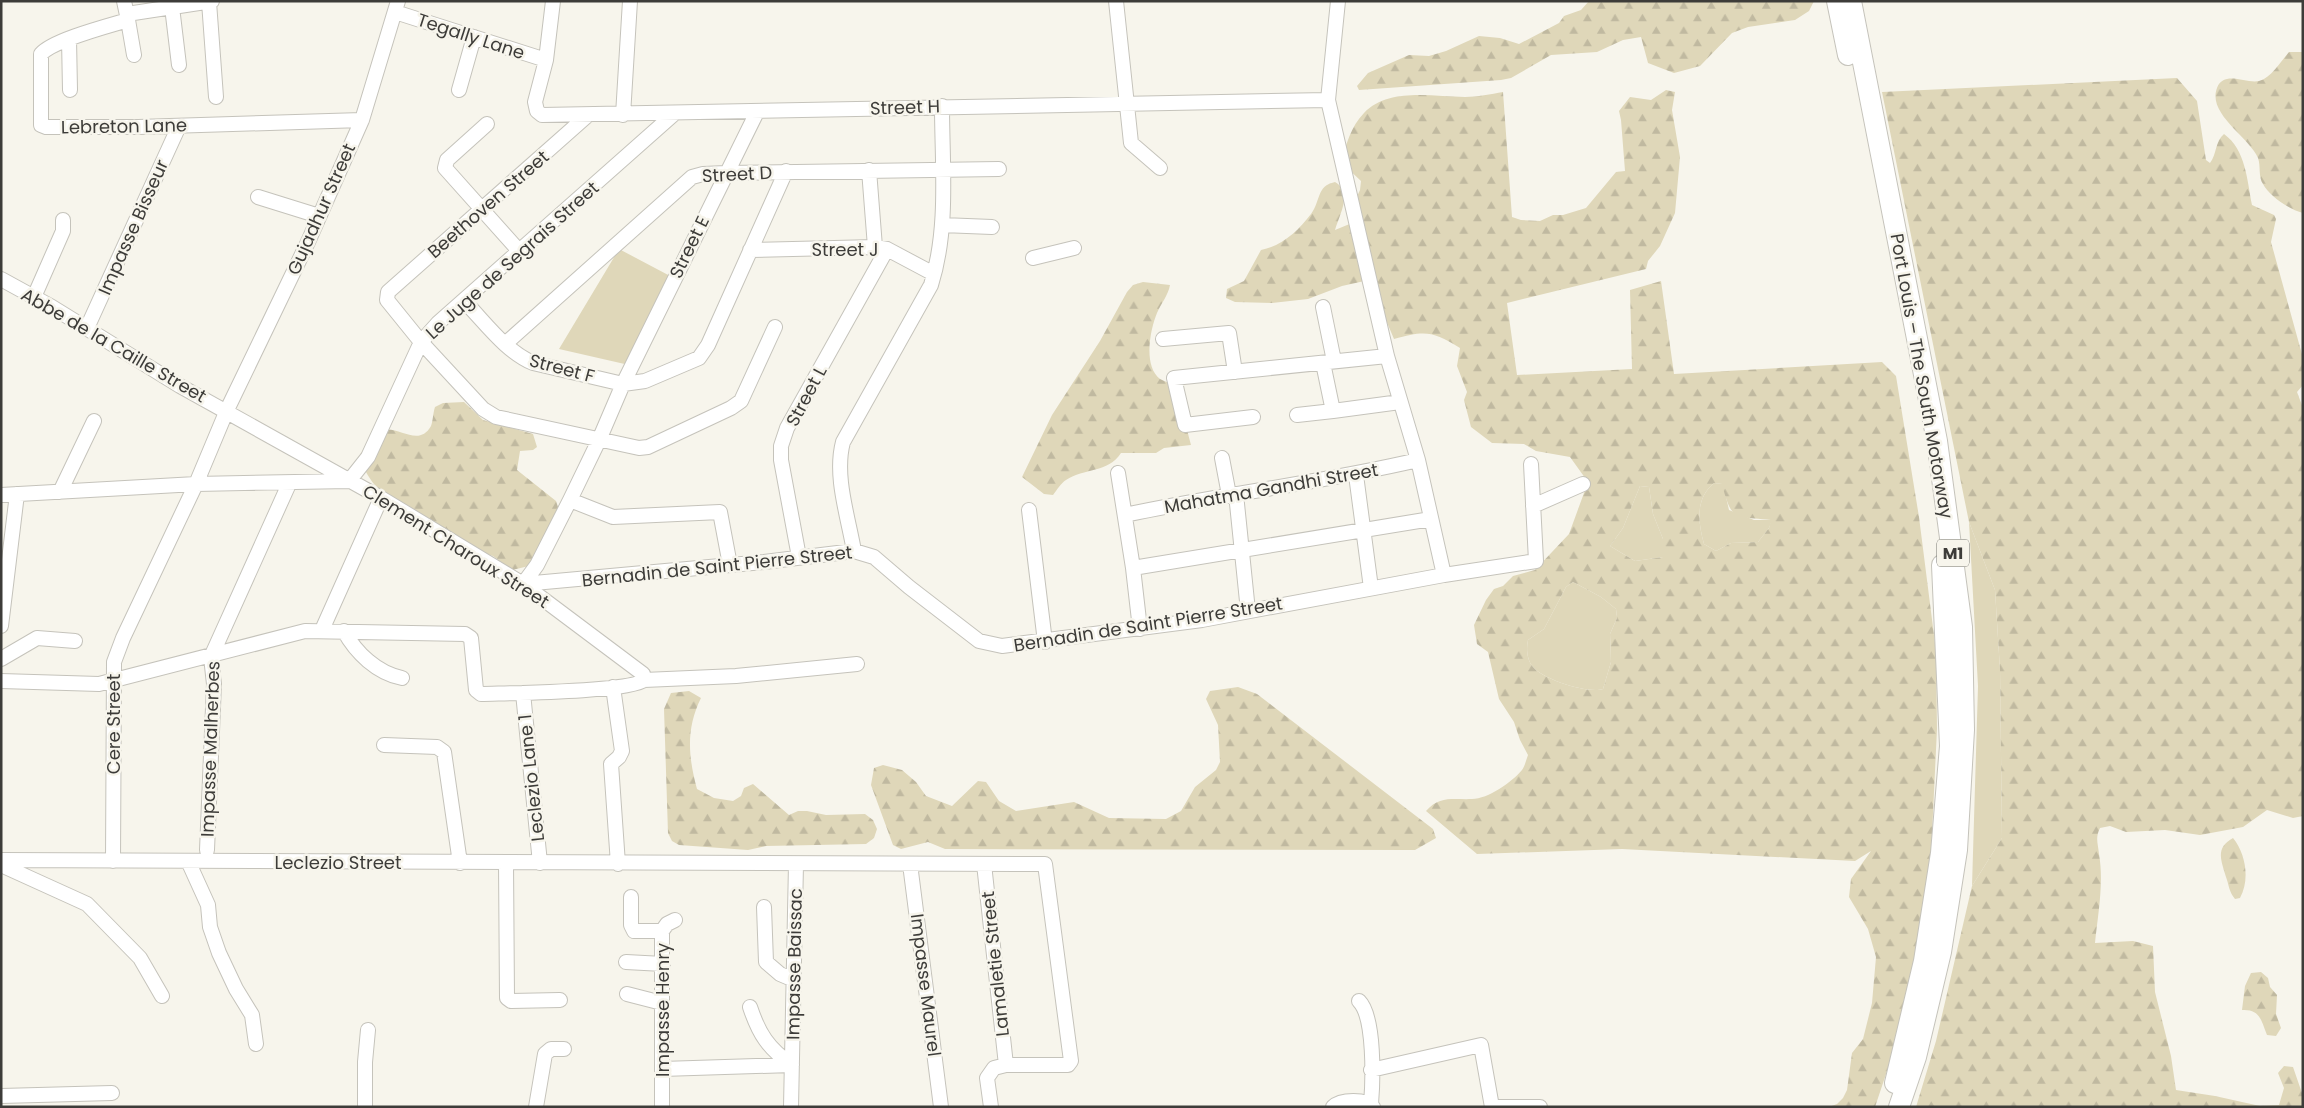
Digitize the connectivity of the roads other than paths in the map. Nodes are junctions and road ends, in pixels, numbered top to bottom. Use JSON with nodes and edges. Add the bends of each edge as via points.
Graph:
{"nodes":[{"id":1,"x":211,"y":1,"type":"edge"},
{"id":2,"x":553,"y":1,"type":"edge"},
{"id":3,"x":630,"y":1,"type":"edge"},
{"id":4,"x":1116,"y":1,"type":"edge"},
{"id":5,"x":1338,"y":1,"type":"edge"},
{"id":6,"x":1837,"y":1,"type":"edge"},
{"id":7,"x":1851,"y":1,"type":"edge"},
{"id":8,"x":397,"y":6,"type":"edge"},
{"id":9,"x":172,"y":7,"type":"junction"},
{"id":10,"x":126,"y":11,"type":"edge"},
{"id":11,"x":474,"y":37,"type":"junction"},
{"id":12,"x":69,"y":39,"type":"junction"},
{"id":13,"x":134,"y":55,"type":"dead end"},
{"id":14,"x":546,"y":60,"type":"junction"},
{"id":15,"x":179,"y":65,"type":"dead end"},
{"id":16,"x":70,"y":90,"type":"dead end"},
{"id":17,"x":459,"y":90,"type":"dead end"},
{"id":18,"x":216,"y":97,"type":"dead end"},
{"id":19,"x":1328,"y":100,"type":"junction"},
{"id":20,"x":1128,"y":103,"type":"junction"},
{"id":21,"x":942,"y":106,"type":"junction"},
{"id":22,"x":757,"y":112,"type":"junction"},
{"id":23,"x":675,"y":113,"type":"junction"},
{"id":24,"x":588,"y":115,"type":"junction"},
{"id":25,"x":623,"y":115,"type":"junction"},
{"id":26,"x":362,"y":120,"type":"junction"},
{"id":27,"x":487,"y":124,"type":"dead end"},
{"id":28,"x":179,"y":126,"type":"junction"},
{"id":29,"x":942,"y":168,"type":"junction"},
{"id":30,"x":998,"y":168,"type":"dead end"},
{"id":31,"x":1160,"y":168,"type":"dead end"},
{"id":32,"x":869,"y":170,"type":"junction"},
{"id":33,"x":786,"y":171,"type":"junction"},
{"id":34,"x":726,"y":173,"type":"junction"},
{"id":35,"x":258,"y":197,"type":"dead end"},
{"id":36,"x":482,"y":209,"type":"junction"},
{"id":37,"x":319,"y":216,"type":"junction"},
{"id":38,"x":63,"y":220,"type":"dead end"},
{"id":39,"x":942,"y":225,"type":"junction"},
{"id":40,"x":992,"y":227,"type":"dead end"},
{"id":41,"x":881,"y":248,"type":"junction"},
{"id":42,"x":1074,"y":248,"type":"dead end"},
{"id":43,"x":750,"y":250,"type":"junction"},
{"id":44,"x":520,"y":252,"type":"junction"},
{"id":45,"x":1033,"y":258,"type":"dead end"},
{"id":46,"x":934,"y":274,"type":"junction"},
{"id":47,"x":1,"y":279,"type":"edge"},
{"id":48,"x":34,"y":296,"type":"junction"},
{"id":49,"x":464,"y":301,"type":"junction"},
{"id":50,"x":1323,"y":307,"type":"dead end"},
{"id":51,"x":775,"y":327,"type":"dead end"},
{"id":52,"x":87,"y":328,"type":"junction"},
{"id":53,"x":1163,"y":340,"type":"dead end"},
{"id":54,"x":421,"y":342,"type":"junction"},
{"id":55,"x":505,"y":344,"type":"junction"},
{"id":56,"x":1387,"y":356,"type":"junction"},
{"id":57,"x":1329,"y":362,"type":"junction"},
{"id":58,"x":1235,"y":372,"type":"junction"},
{"id":59,"x":623,"y":384,"type":"junction"},
{"id":60,"x":1400,"y":402,"type":"junction"},
{"id":61,"x":227,"y":410,"type":"junction"},
{"id":62,"x":1333,"y":411,"type":"junction"},
{"id":63,"x":1297,"y":415,"type":"dead end"},
{"id":64,"x":1253,"y":418,"type":"dead end"},
{"id":65,"x":94,"y":422,"type":"dead end"},
{"id":66,"x":599,"y":440,"type":"junction"},
{"id":67,"x":1222,"y":458,"type":"dead end"},
{"id":68,"x":1418,"y":460,"type":"junction"},
{"id":69,"x":1531,"y":464,"type":"dead end"},
{"id":70,"x":1118,"y":473,"type":"dead end"},
{"id":71,"x":1356,"y":475,"type":"junction"},
{"id":72,"x":349,"y":481,"type":"junction"},
{"id":73,"x":196,"y":484,"type":"junction"},
{"id":74,"x":289,"y":484,"type":"junction"},
{"id":75,"x":1583,"y":484,"type":"dead end"},
{"id":76,"x":60,"y":492,"type":"junction"},
{"id":77,"x":17,"y":494,"type":"junction"},
{"id":78,"x":1233,"y":494,"type":"junction"},
{"id":79,"x":1,"y":495,"type":"edge"},
{"id":80,"x":381,"y":498,"type":"junction"},
{"id":81,"x":570,"y":500,"type":"junction"},
{"id":82,"x":1533,"y":506,"type":"junction"},
{"id":83,"x":1029,"y":510,"type":"dead end"},
{"id":84,"x":1125,"y":515,"type":"junction"},
{"id":85,"x":1431,"y":519,"type":"junction"},
{"id":86,"x":1364,"y":531,"type":"junction"},
{"id":87,"x":854,"y":551,"type":"junction"},
{"id":88,"x":1242,"y":551,"type":"junction"},
{"id":89,"x":799,"y":557,"type":"junction"},
{"id":90,"x":730,"y":565,"type":"junction"},
{"id":91,"x":1133,"y":568,"type":"junction"},
{"id":92,"x":1444,"y":575,"type":"junction"},
{"id":93,"x":523,"y":584,"type":"junction"},
{"id":94,"x":1371,"y":588,"type":"junction"},
{"id":95,"x":1248,"y":611,"type":"junction"},
{"id":96,"x":1,"y":626,"type":"edge"},
{"id":97,"x":1140,"y":629,"type":"junction"},
{"id":98,"x":322,"y":630,"type":"junction"},
{"id":99,"x":344,"y":631,"type":"junction"},
{"id":100,"x":75,"y":641,"type":"dead end"},
{"id":101,"x":1045,"y":642,"type":"junction"},
{"id":102,"x":211,"y":657,"type":"junction"},
{"id":103,"x":1,"y":659,"type":"edge"},
{"id":104,"x":857,"y":664,"type":"dead end"},
{"id":105,"x":402,"y":678,"type":"dead end"},
{"id":106,"x":112,"y":680,"type":"junction"},
{"id":107,"x":644,"y":680,"type":"junction"},
{"id":108,"x":1,"y":681,"type":"edge"},
{"id":109,"x":613,"y":687,"type":"junction"},
{"id":110,"x":523,"y":693,"type":"junction"},
{"id":111,"x":384,"y":745,"type":"dead end"},
{"id":112,"x":207,"y":850,"type":"dead end"},
{"id":113,"x":1,"y":860,"type":"edge"},
{"id":114,"x":113,"y":861,"type":"junction"},
{"id":115,"x":188,"y":861,"type":"junction"},
{"id":116,"x":460,"y":863,"type":"junction"},
{"id":117,"x":506,"y":863,"type":"junction"},
{"id":118,"x":540,"y":863,"type":"junction"},
{"id":119,"x":618,"y":864,"type":"junction"},
{"id":120,"x":796,"y":864,"type":"junction"},
{"id":121,"x":910,"y":864,"type":"junction"},
{"id":122,"x":984,"y":864,"type":"junction"},
{"id":123,"x":1,"y":865,"type":"edge"},
{"id":124,"x":631,"y":897,"type":"dead end"},
{"id":125,"x":764,"y":907,"type":"dead end"},
{"id":126,"x":675,"y":920,"type":"dead end"},
{"id":127,"x":662,"y":931,"type":"junction"},
{"id":128,"x":626,"y":962,"type":"dead end"},
{"id":129,"x":663,"y":964,"type":"junction"},
{"id":130,"x":794,"y":980,"type":"junction"},
{"id":131,"x":627,"y":994,"type":"dead end"},
{"id":132,"x":162,"y":996,"type":"dead end"},
{"id":133,"x":560,"y":1000,"type":"dead end"},
{"id":134,"x":1359,"y":1001,"type":"dead end"},
{"id":135,"x":662,"y":1003,"type":"junction"},
{"id":136,"x":750,"y":1007,"type":"dead end"},
{"id":137,"x":368,"y":1030,"type":"dead end"},
{"id":138,"x":256,"y":1044,"type":"dead end"},
{"id":139,"x":564,"y":1049,"type":"dead end"},
{"id":140,"x":792,"y":1065,"type":"junction"},
{"id":141,"x":1006,"y":1065,"type":"junction"},
{"id":142,"x":662,"y":1068,"type":"junction"},
{"id":143,"x":1372,"y":1070,"type":"junction"},
{"id":144,"x":112,"y":1093,"type":"dead end"},
{"id":145,"x":1,"y":1096,"type":"edge"},
{"id":146,"x":1372,"y":1105,"type":"edge"},
{"id":147,"x":365,"y":1107,"type":"edge"},
{"id":148,"x":536,"y":1107,"type":"edge"},
{"id":149,"x":662,"y":1107,"type":"edge"},
{"id":150,"x":791,"y":1107,"type":"edge"},
{"id":151,"x":941,"y":1107,"type":"edge"},
{"id":152,"x":991,"y":1107,"type":"edge"},
{"id":153,"x":1333,"y":1107,"type":"edge"},
{"id":154,"x":1494,"y":1107,"type":"edge"},
{"id":155,"x":1540,"y":1107,"type":"edge"},
{"id":156,"x":1888,"y":1107,"type":"edge"},
{"id":157,"x":1899,"y":1107,"type":"edge"}],
"edges":[{"from":1,"to":9,"type":"street","name":"Lebreton Lane"},
{"from":1,"to":18,"type":"street"},
{"from":2,"to":14,"type":"street"},
{"from":3,"to":25,"type":"street"},
{"from":4,"to":20,"type":"street"},
{"from":5,"to":19,"type":"street"},
{"from":6,"to":156,"type":"highway","name":"Port Louis – The South Motorway","number":"M1","via":[[1922,436],[1943,571],[1950,746],[1941,853],[1924,961]]},
{"from":7,"to":157,"type":"highway","name":"Port Louis – The South Motorway","number":"M1","via":[[1937,441],[1962,627],[1964,730],[1957,850],[1941,952],[1916,1057]]},
{"from":8,"to":11,"type":"street","name":"Tegally Lane"},
{"from":8,"to":26,"type":"street","name":"Gujadhur Street"},
{"from":9,"to":10,"type":"street","name":"Lebreton Lane"},
{"from":9,"to":15,"type":"street"},
{"from":10,"to":12,"type":"street","name":"Lebreton Lane"},
{"from":10,"to":13,"type":"street"},
{"from":11,"to":14,"type":"street","name":"Tegally Lane"},
{"from":11,"to":17,"type":"street"},
{"from":12,"to":16,"type":"street"},
{"from":12,"to":28,"type":"street","name":"Lebreton Lane","via":[[41,54],[42,125]]},
{"from":14,"to":24,"type":"street","name":"Street H","via":[[535,102],[537,111],[542,115]]},
{"from":19,"to":20,"type":"street","name":"Street H"},
{"from":19,"to":56,"type":"street"},
{"from":20,"to":21,"type":"street","name":"Street H"},
{"from":20,"to":31,"type":"street","via":[[1131,143]]},
{"from":21,"to":22,"type":"street","name":"Street H"},
{"from":21,"to":29,"type":"street"},
{"from":22,"to":23,"type":"street","name":"Street H"},
{"from":22,"to":34,"type":"street","name":"Street E"},
{"from":23,"to":25,"type":"street","name":"Street H"},
{"from":23,"to":44,"type":"street","name":"Le Juge de Segrais Street"},
{"from":24,"to":25,"type":"street","name":"Street H"},
{"from":24,"to":36,"type":"street","name":"Beethoven Street"},
{"from":26,"to":28,"type":"street","name":"Lebreton Lane"},
{"from":26,"to":37,"type":"street","name":"Gujadhur Street"},
{"from":27,"to":36,"type":"street","via":[[445,164],[445,168]]},
{"from":28,"to":52,"type":"street","name":"Impasse Bisseur"},
{"from":29,"to":30,"type":"street","name":"Street D"},
{"from":29,"to":32,"type":"street","name":"Street D"},
{"from":29,"to":39,"type":"street"},
{"from":32,"to":33,"type":"street","name":"Street D"},
{"from":32,"to":41,"type":"street"},
{"from":33,"to":34,"type":"street","name":"Street D"},
{"from":33,"to":43,"type":"street"},
{"from":34,"to":55,"type":"street","name":"Street D","via":[[692,177]]},
{"from":34,"to":59,"type":"street","name":"Street E"},
{"from":35,"to":37,"type":"street"},
{"from":36,"to":44,"type":"street"},
{"from":36,"to":54,"type":"street","name":"Beethoven Street","via":[[388,292],[387,300]]},
{"from":37,"to":61,"type":"street","name":"Gujadhur Street"},
{"from":38,"to":48,"type":"street","via":[[63,231]]},
{"from":39,"to":40,"type":"street"},
{"from":39,"to":46,"type":"street"},
{"from":41,"to":43,"type":"street","name":"Street J"},
{"from":41,"to":46,"type":"street","name":"Street J"},
{"from":41,"to":89,"type":"street","name":"Street L","via":[[787,428],[781,446],[780,460]]},
{"from":42,"to":45,"type":"street"},
{"from":43,"to":59,"type":"street","via":[[708,345],[699,358],[645,381]]},
{"from":44,"to":49,"type":"street","name":"Le Juge de Segrais Street"},
{"from":46,"to":87,"type":"street","via":[[931,285],[843,442],[840,474]]},
{"from":47,"to":48,"type":"street","name":"Abbe de la Caille Street"},
{"from":48,"to":52,"type":"street","name":"Abbe de la Caille Street"},
{"from":49,"to":54,"type":"street","name":"Le Juge de Segrais Street"},
{"from":49,"to":55,"type":"street","name":"Street F"},
{"from":50,"to":57,"type":"street"},
{"from":51,"to":66,"type":"street","via":[[741,401],[731,408],[648,447]]},
{"from":52,"to":61,"type":"street","name":"Abbe de la Caille Street","via":[[180,386]]},
{"from":53,"to":58,"type":"street","via":[[1229,333]]},
{"from":54,"to":66,"type":"street","via":[[482,410],[496,417]]},
{"from":54,"to":72,"type":"street","name":"Le Juge de Segrais Street","via":[[368,457]]},
{"from":55,"to":59,"type":"street","name":"Street F","via":[[533,363]]},
{"from":56,"to":57,"type":"street"},
{"from":56,"to":60,"type":"street"},
{"from":57,"to":58,"type":"street"},
{"from":57,"to":62,"type":"street"},
{"from":58,"to":64,"type":"street","via":[[1174,378],[1185,425]]},
{"from":59,"to":66,"type":"street","name":"Street E"},
{"from":60,"to":62,"type":"street"},
{"from":60,"to":68,"type":"street"},
{"from":61,"to":72,"type":"street","name":"Clement Charoux Street"},
{"from":61,"to":73,"type":"street","name":"Gujadhur Street"},
{"from":62,"to":63,"type":"street"},
{"from":65,"to":76,"type":"street"},
{"from":66,"to":81,"type":"street","name":"Street E"},
{"from":67,"to":78,"type":"street"},
{"from":68,"to":71,"type":"street","name":"Mahatma Gandhi Street"},
{"from":68,"to":85,"type":"street"},
{"from":69,"to":82,"type":"street"},
{"from":70,"to":84,"type":"street"},
{"from":71,"to":78,"type":"street","name":"Mahatma Gandhi Street"},
{"from":71,"to":86,"type":"street"},
{"from":72,"to":74,"type":"street"},
{"from":72,"to":80,"type":"street","name":"Clement Charoux Street"},
{"from":73,"to":74,"type":"street"},
{"from":73,"to":76,"type":"street"},
{"from":73,"to":106,"type":"street","name":"Cere Street","via":[[123,638],[114,662]]},
{"from":74,"to":102,"type":"street","name":"Impasse Malherbes"},
{"from":75,"to":82,"type":"street"},
{"from":76,"to":77,"type":"street"},
{"from":77,"to":79,"type":"street"},
{"from":77,"to":96,"type":"street"},
{"from":78,"to":84,"type":"street","name":"Mahatma Gandhi Street"},
{"from":78,"to":88,"type":"street"},
{"from":80,"to":93,"type":"street","name":"Clement Charoux Street"},
{"from":80,"to":98,"type":"street"},
{"from":81,"to":90,"type":"street","via":[[613,517],[720,512]]},
{"from":81,"to":93,"type":"street","name":"Street E","via":[[536,566]]},
{"from":82,"to":92,"type":"street","name":"Bernadin de Saint Pierre Street","via":[[1536,561]]},
{"from":83,"to":101,"type":"street"},
{"from":84,"to":91,"type":"street"},
{"from":85,"to":86,"type":"street"},
{"from":85,"to":92,"type":"street"},
{"from":86,"to":88,"type":"street"},
{"from":86,"to":94,"type":"street"},
{"from":87,"to":89,"type":"street","name":"Bernadin de Saint Pierre Street"},
{"from":87,"to":101,"type":"street","name":"Bernadin de Saint Pierre Street","via":[[874,557],[979,641],[1002,646]]},
{"from":88,"to":91,"type":"street"},
{"from":88,"to":95,"type":"street"},
{"from":89,"to":90,"type":"street","name":"Bernadin de Saint Pierre Street"},
{"from":90,"to":93,"type":"street","name":"Bernadin de Saint Pierre Street"},
{"from":91,"to":97,"type":"street"},
{"from":92,"to":94,"type":"street","name":"Bernadin de Saint Pierre Street"},
{"from":93,"to":107,"type":"street","name":"Clement Charoux Street","via":[[643,674]]},
{"from":94,"to":95,"type":"street","name":"Bernadin de Saint Pierre Street"},
{"from":95,"to":97,"type":"street","name":"Bernadin de Saint Pierre Street"},
{"from":97,"to":101,"type":"street","name":"Bernadin de Saint Pierre Street"},
{"from":98,"to":99,"type":"street"},
{"from":98,"to":102,"type":"street","via":[[292,634]]},
{"from":99,"to":105,"type":"street","via":[[353,648],[393,676]]},
{"from":99,"to":110,"type":"street","via":[[465,634],[471,638],[476,690],[481,694]]},
{"from":100,"to":103,"type":"street","via":[[37,638]]},
{"from":102,"to":106,"type":"street"},
{"from":102,"to":112,"type":"street","name":"Impasse Malherbes","via":[[214,684]]},
{"from":104,"to":107,"type":"street","via":[[736,676]]},
{"from":106,"to":108,"type":"street","via":[[99,684]]},
{"from":106,"to":114,"type":"street","name":"Cere Street"},
{"from":107,"to":109,"type":"street","via":[[639,684]]},
{"from":109,"to":110,"type":"street"},
{"from":109,"to":119,"type":"street","via":[[622,751],[611,764]]},
{"from":110,"to":118,"type":"street","name":"Leclezio Lane 1"},
{"from":111,"to":116,"type":"street","via":[[437,747],[444,752]]},
{"from":113,"to":114,"type":"street","name":"Leclezio Street"},
{"from":114,"to":115,"type":"street","name":"Leclezio Street"},
{"from":115,"to":116,"type":"street","name":"Leclezio Street"},
{"from":115,"to":138,"type":"street","via":[[208,905],[210,927],[219,953],[252,1015]]},
{"from":116,"to":117,"type":"street","name":"Leclezio Street"},
{"from":117,"to":118,"type":"street","name":"Leclezio Street"},
{"from":117,"to":133,"type":"street","via":[[507,998],[511,1001]]},
{"from":118,"to":119,"type":"street","name":"Leclezio Street"},
{"from":119,"to":120,"type":"street","name":"Leclezio Street"},
{"from":120,"to":121,"type":"street","name":"Leclezio Street"},
{"from":120,"to":130,"type":"street","name":"Impasse Baissac"},
{"from":121,"to":122,"type":"street","name":"Leclezio Street"},
{"from":121,"to":151,"type":"street","name":"Impasse Maurel"},
{"from":122,"to":141,"type":"street","name":"Lamaletie Street"},
{"from":122,"to":141,"type":"street","name":"Leclezio Street","via":[[1046,864],[1072,1059],[1068,1065]]},
{"from":123,"to":132,"type":"street","via":[[87,904],[140,958]]},
{"from":124,"to":127,"type":"street","via":[[634,931]]},
{"from":125,"to":130,"type":"street","via":[[766,962],[780,974]]},
{"from":126,"to":127,"type":"street","name":"Impasse Henry"},
{"from":127,"to":129,"type":"street","name":"Impasse Henry"},
{"from":128,"to":129,"type":"street"},
{"from":129,"to":135,"type":"street","name":"Impasse Henry"},
{"from":130,"to":140,"type":"street","name":"Impasse Baissac"},
{"from":131,"to":135,"type":"street"},
{"from":134,"to":143,"type":"street","via":[[1367,1014]]},
{"from":135,"to":142,"type":"street","name":"Impasse Henry"},
{"from":136,"to":140,"type":"street","via":[[758,1031],[779,1056]]},
{"from":137,"to":147,"type":"street"},
{"from":139,"to":148,"type":"street","via":[[551,1049],[546,1054]]},
{"from":140,"to":142,"type":"street","name":"Impasse Baissac"},
{"from":140,"to":150,"type":"street","name":"Impasse Baissac"},
{"from":141,"to":152,"type":"street","via":[[989,1072]]},
{"from":142,"to":149,"type":"street","name":"Impasse Henry"},
{"from":143,"to":146,"type":"street"},
{"from":143,"to":154,"type":"street","via":[[1481,1045]]},
{"from":144,"to":145,"type":"street"},
{"from":146,"to":153,"type":"street","via":[[1362,1101],[1341,1102]]},
{"from":154,"to":155,"type":"street"}]}
